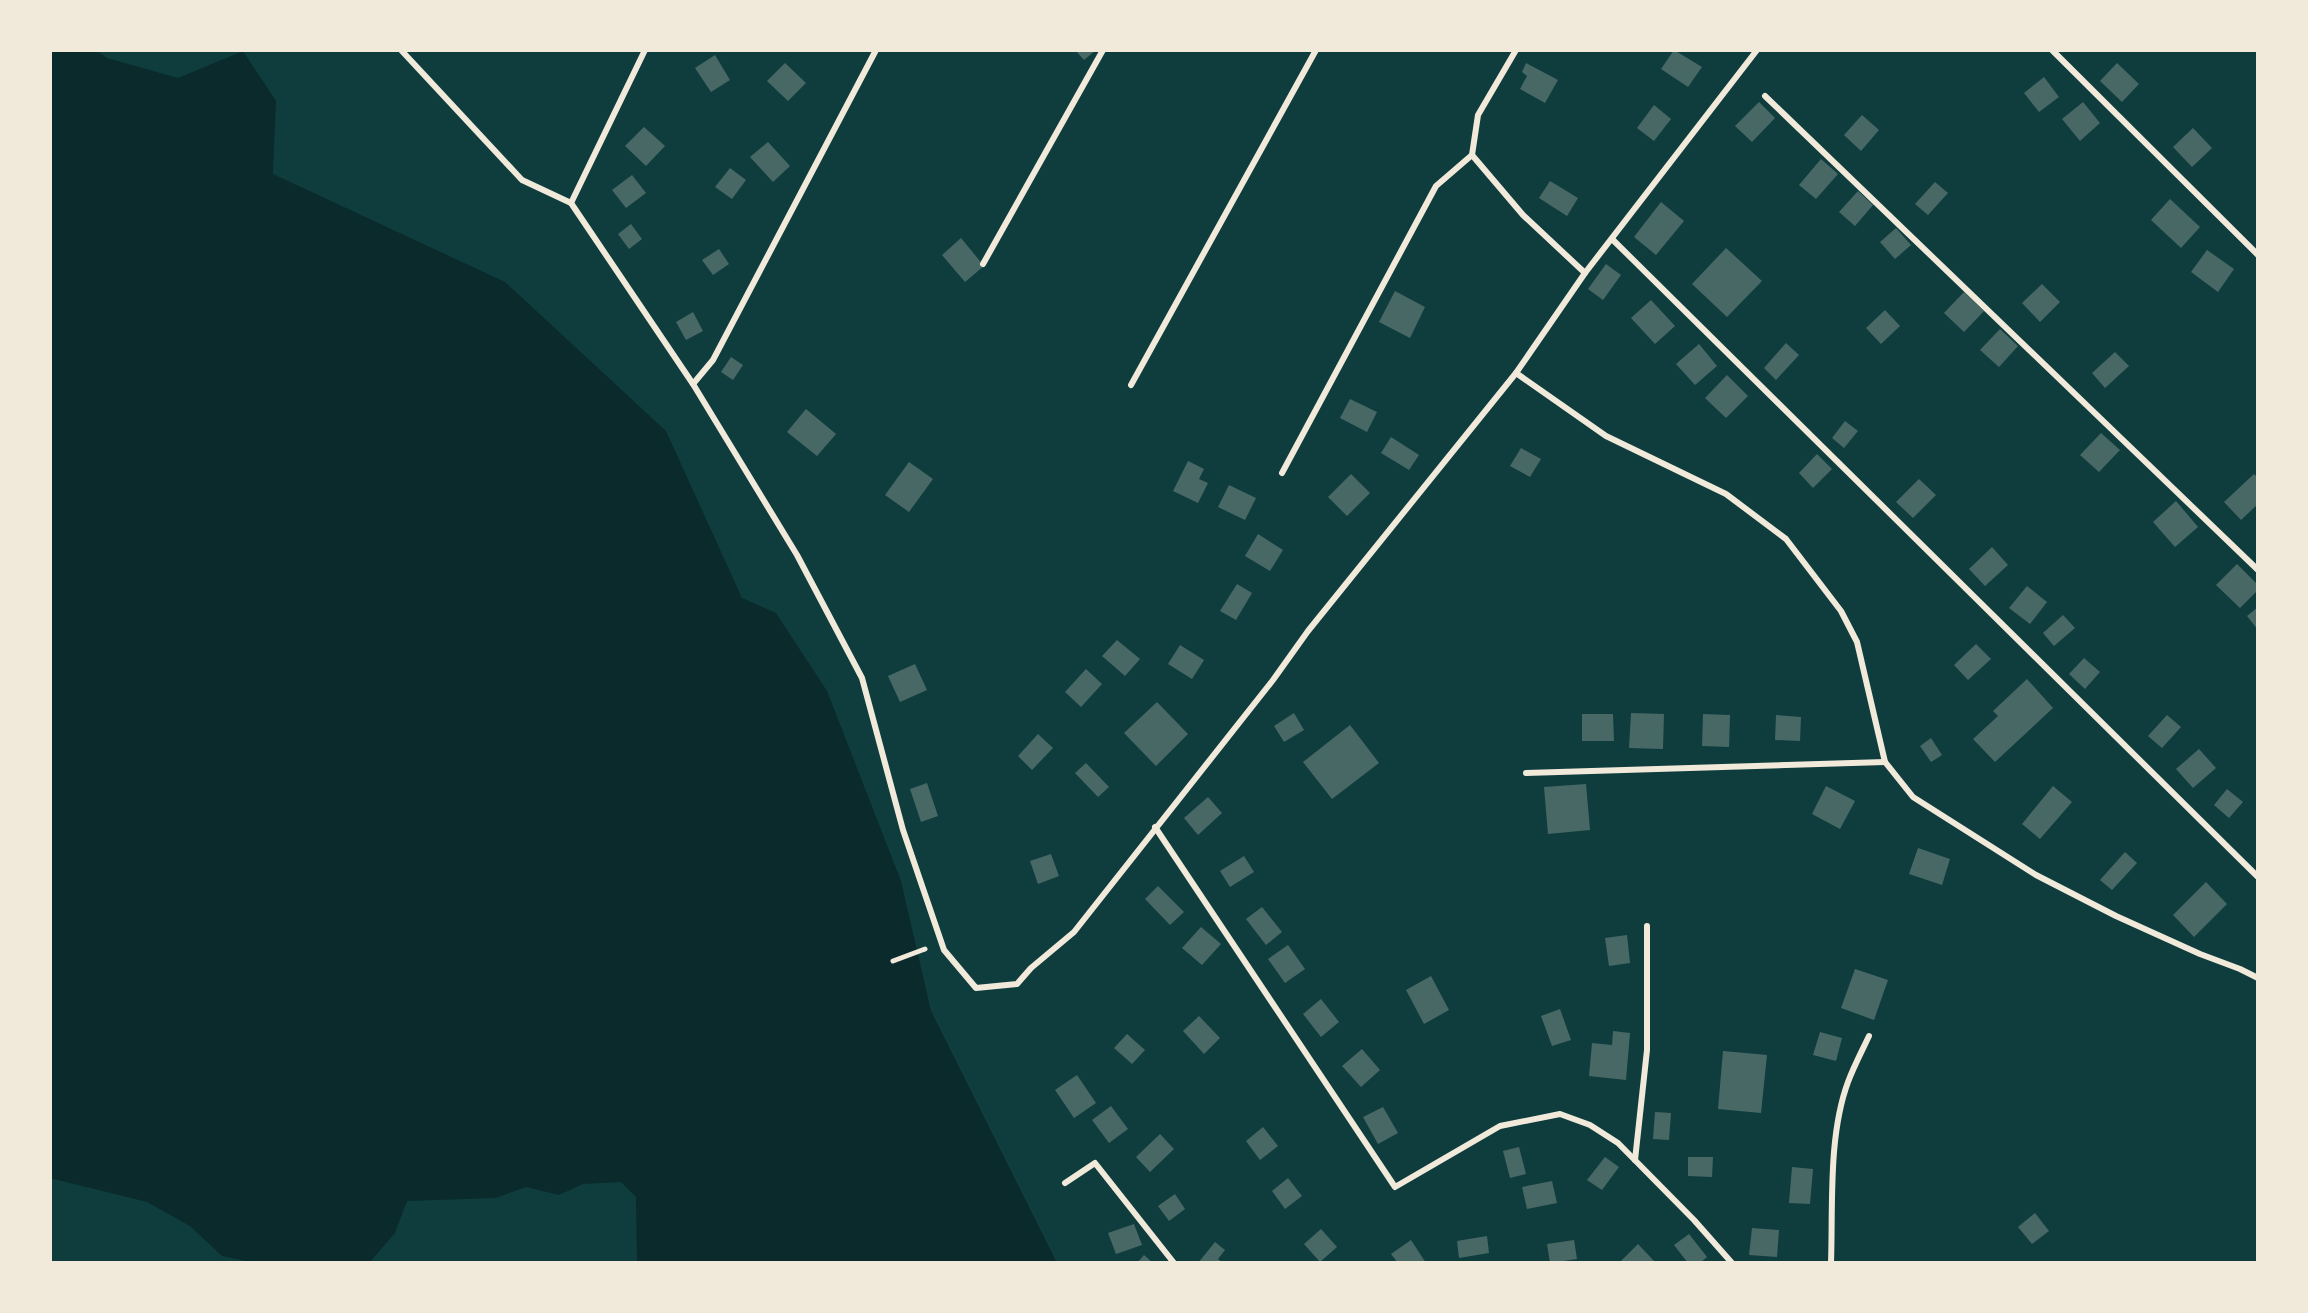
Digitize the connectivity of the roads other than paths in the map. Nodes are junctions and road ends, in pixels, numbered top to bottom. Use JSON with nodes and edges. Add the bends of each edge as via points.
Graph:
{"nodes":[{"id":1,"x":401,"y":50,"type":"edge"},
{"id":2,"x":645,"y":50,"type":"edge"},
{"id":3,"x":876,"y":50,"type":"edge"},
{"id":4,"x":1103,"y":50,"type":"edge"},
{"id":5,"x":1316,"y":50,"type":"edge"},
{"id":6,"x":1516,"y":50,"type":"edge"},
{"id":7,"x":1757,"y":50,"type":"edge"},
{"id":8,"x":2052,"y":50,"type":"edge"},
{"id":9,"x":1765,"y":96,"type":"dead end"},
{"id":10,"x":1472,"y":155,"type":"junction"},
{"id":11,"x":571,"y":203,"type":"junction"},
{"id":12,"x":1613,"y":240,"type":"junction"},
{"id":13,"x":2258,"y":255,"type":"edge"},
{"id":14,"x":983,"y":264,"type":"dead end"},
{"id":15,"x":1585,"y":273,"type":"junction"},
{"id":16,"x":1516,"y":373,"type":"junction"},
{"id":17,"x":693,"y":384,"type":"junction"},
{"id":18,"x":1131,"y":385,"type":"dead end"},
{"id":19,"x":1282,"y":473,"type":"dead end"},
{"id":20,"x":2258,"y":570,"type":"edge"},
{"id":21,"x":1885,"y":762,"type":"junction"},
{"id":22,"x":1526,"y":773,"type":"dead end"},
{"id":23,"x":1155,"y":827,"type":"junction"},
{"id":24,"x":2258,"y":877,"type":"edge"},
{"id":25,"x":1647,"y":926,"type":"dead end"},
{"id":26,"x":2258,"y":978,"type":"edge"},
{"id":27,"x":1869,"y":1036,"type":"dead end"},
{"id":28,"x":1635,"y":1160,"type":"junction"},
{"id":29,"x":1065,"y":1183,"type":"dead end"},
{"id":30,"x":1174,"y":1263,"type":"edge"},
{"id":31,"x":1732,"y":1263,"type":"edge"},
{"id":32,"x":1831,"y":1263,"type":"edge"}],
"edges":[{"from":1,"to":11,"type":"lane","via":[[522,180]]},
{"from":2,"to":11,"type":"lane"},
{"from":3,"to":17,"type":"lane","via":[[713,360]]},
{"from":4,"to":14,"type":"lane"},
{"from":5,"to":18,"type":"lane"},
{"from":6,"to":10,"type":"lane","via":[[1478,115]]},
{"from":7,"to":12,"type":"lane"},
{"from":8,"to":13,"type":"lane"},
{"from":9,"to":20,"type":"lane"},
{"from":10,"to":15,"type":"lane","via":[[1523,215]]},
{"from":10,"to":19,"type":"lane","via":[[1436,186]]},
{"from":11,"to":17,"type":"lane"},
{"from":12,"to":15,"type":"lane"},
{"from":12,"to":24,"type":"lane"},
{"from":15,"to":16,"type":"lane"},
{"from":16,"to":21,"type":"lane","via":[[1606,436],[1726,494],[1786,539],[1841,611],[1857,642]]},
{"from":16,"to":23,"type":"lane"},
{"from":17,"to":23,"type":"lane","via":[[797,555],[862,678],[903,830],[944,950],[976,988],[1017,984],[1074,932]]},
{"from":21,"to":22,"type":"lane"},
{"from":21,"to":26,"type":"lane","via":[[1913,797],[2036,875]]},
{"from":23,"to":28,"type":"lane","via":[[1395,1187],[1500,1126],[1560,1114],[1590,1125]]},
{"from":25,"to":28,"type":"lane","via":[[1647,1050]]},
{"from":27,"to":32,"type":"lane","via":[[1847,1083],[1839,1116]]},
{"from":28,"to":31,"type":"lane"},
{"from":29,"to":30,"type":"lane","via":[[1095,1163]]}]}
